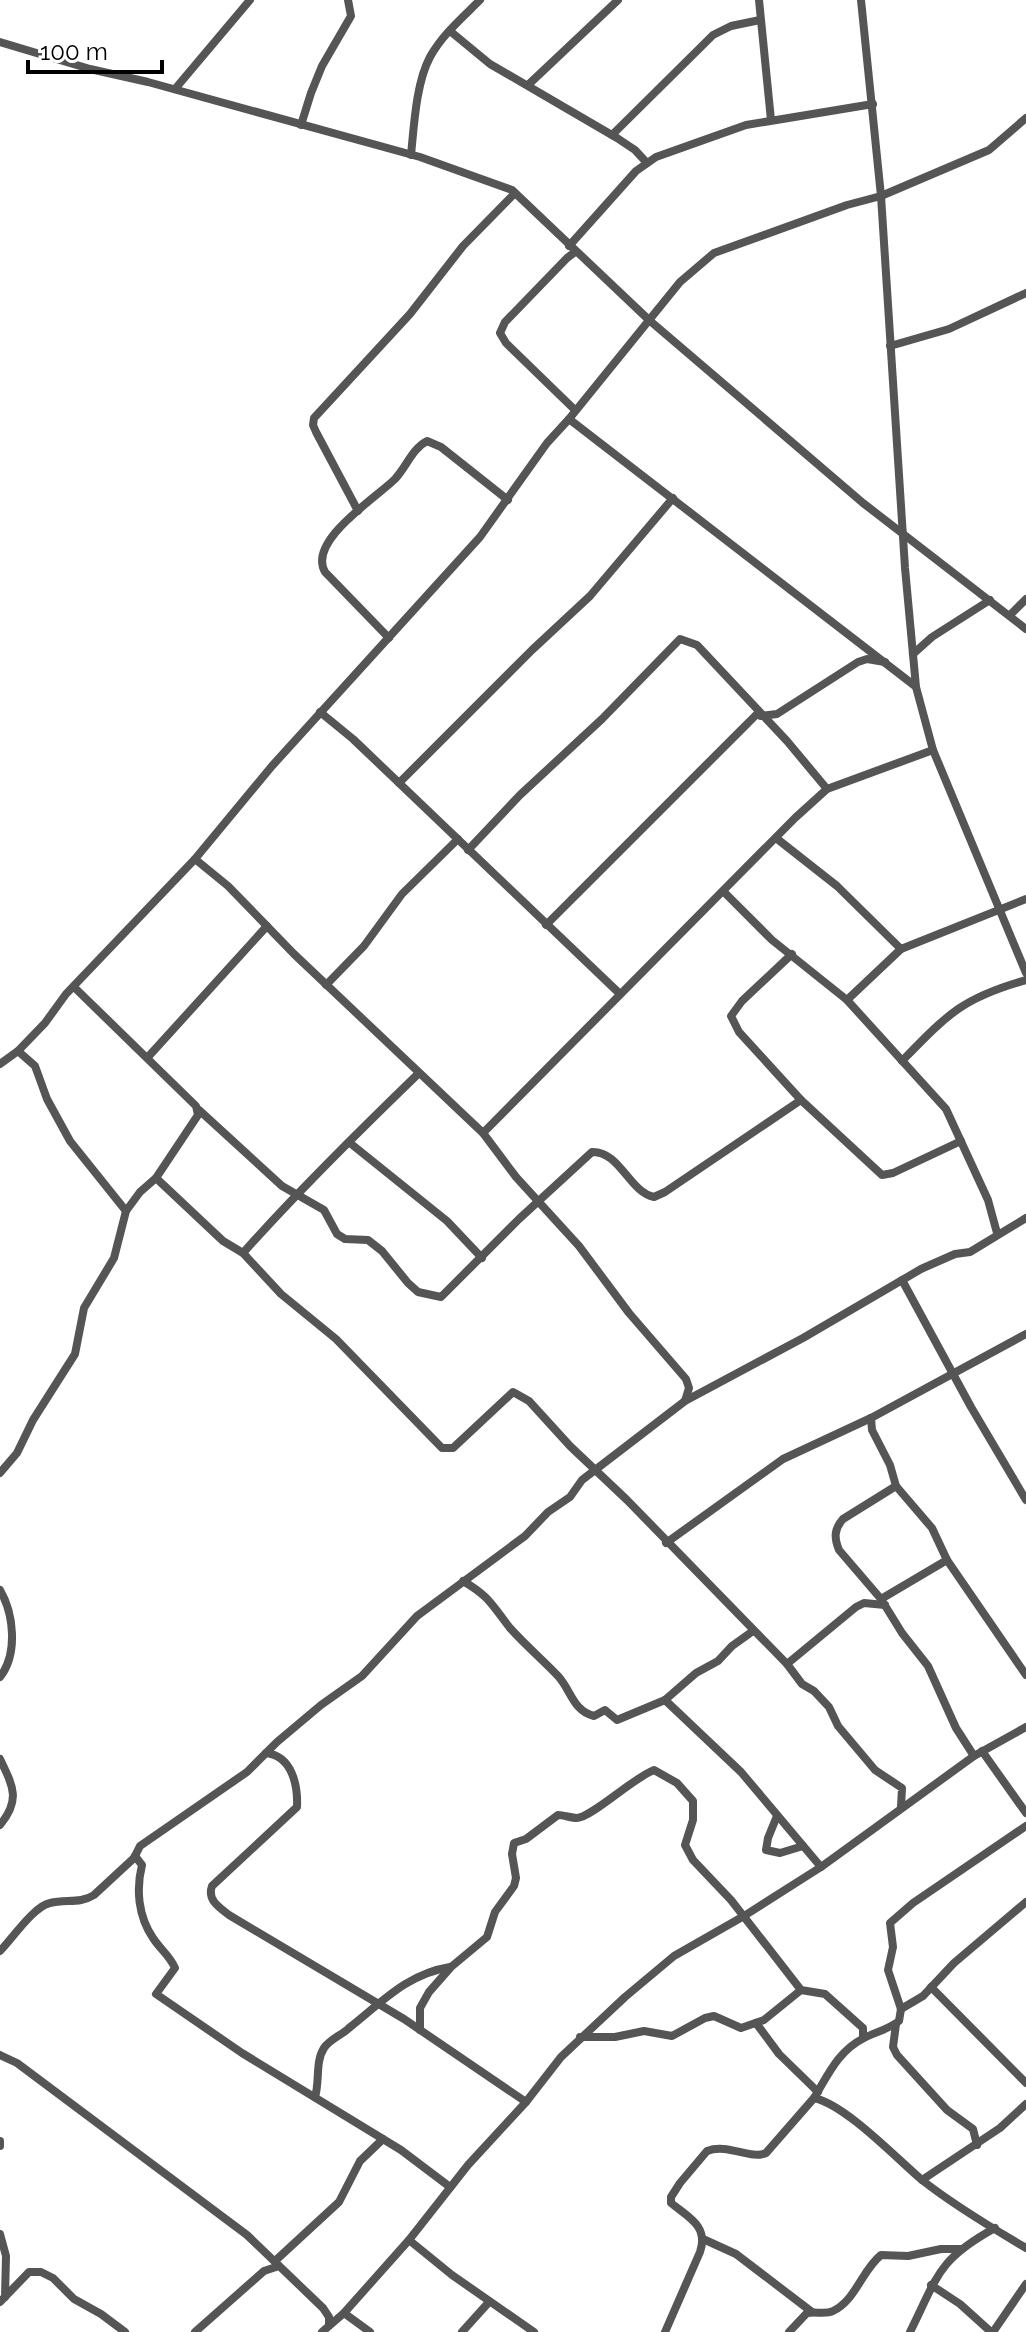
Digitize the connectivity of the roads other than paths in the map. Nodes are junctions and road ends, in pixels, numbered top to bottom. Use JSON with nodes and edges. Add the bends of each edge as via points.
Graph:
{"nodes":[{"id":1,"x":250,"y":0,"type":"edge"},
{"id":2,"x":348,"y":0,"type":"edge"},
{"id":3,"x":480,"y":0,"type":"edge"},
{"id":4,"x":618,"y":0,"type":"edge"},
{"id":5,"x":759,"y":0,"type":"edge"},
{"id":6,"x":861,"y":0,"type":"edge"},
{"id":7,"x":760,"y":20,"type":"junction"},
{"id":8,"x":450,"y":31,"type":"junction"},
{"id":9,"x":0,"y":42,"type":"edge"},
{"id":10,"x":528,"y":85,"type":"junction"},
{"id":11,"x":175,"y":89,"type":"junction"},
{"id":12,"x":873,"y":104,"type":"junction"},
{"id":13,"x":1026,"y":118,"type":"edge"},
{"id":14,"x":771,"y":120,"type":"junction"},
{"id":15,"x":301,"y":125,"type":"junction"},
{"id":16,"x":612,"y":135,"type":"junction"},
{"id":17,"x":411,"y":155,"type":"junction"},
{"id":18,"x":647,"y":163,"type":"junction"},
{"id":19,"x":515,"y":193,"type":"junction"},
{"id":20,"x":881,"y":196,"type":"junction"},
{"id":21,"x":572,"y":249,"type":"junction"},
{"id":22,"x":1026,"y":293,"type":"edge"},
{"id":23,"x":649,"y":320,"type":"junction"},
{"id":24,"x":890,"y":346,"type":"junction"},
{"id":25,"x":575,"y":410,"type":"junction"},
{"id":26,"x":569,"y":419,"type":"junction"},
{"id":27,"x":673,"y":498,"type":"junction"},
{"id":28,"x":508,"y":500,"type":"junction"},
{"id":29,"x":358,"y":511,"type":"junction"},
{"id":30,"x":903,"y":536,"type":"junction"},
{"id":31,"x":1026,"y":599,"type":"edge"},
{"id":32,"x":990,"y":600,"type":"junction"},
{"id":33,"x":1010,"y":615,"type":"junction"},
{"id":34,"x":1026,"y":629,"type":"edge"},
{"id":35,"x":389,"y":638,"type":"junction"},
{"id":36,"x":913,"y":654,"type":"junction"},
{"id":37,"x":885,"y":662,"type":"junction"},
{"id":38,"x":916,"y":687,"type":"junction"},
{"id":39,"x":320,"y":712,"type":"junction"},
{"id":40,"x":759,"y":714,"type":"junction"},
{"id":41,"x":933,"y":750,"type":"junction"},
{"id":42,"x":399,"y":783,"type":"junction"},
{"id":43,"x":827,"y":789,"type":"junction"},
{"id":44,"x":776,"y":838,"type":"junction"},
{"id":45,"x":458,"y":839,"type":"junction"},
{"id":46,"x":468,"y":850,"type":"junction"},
{"id":47,"x":195,"y":859,"type":"junction"},
{"id":48,"x":724,"y":892,"type":"junction"},
{"id":49,"x":1026,"y":899,"type":"edge"},
{"id":50,"x":1002,"y":910,"type":"junction"},
{"id":51,"x":546,"y":925,"type":"junction"},
{"id":52,"x":267,"y":926,"type":"junction"},
{"id":53,"x":901,"y":949,"type":"junction"},
{"id":54,"x":792,"y":954,"type":"junction"},
{"id":55,"x":1026,"y":973,"type":"edge"},
{"id":56,"x":1026,"y":980,"type":"edge"},
{"id":57,"x":326,"y":985,"type":"junction"},
{"id":58,"x":74,"y":987,"type":"junction"},
{"id":59,"x":620,"y":994,"type":"junction"},
{"id":60,"x":847,"y":1000,"type":"junction"},
{"id":61,"x":18,"y":1051,"type":"junction"},
{"id":62,"x":148,"y":1057,"type":"junction"},
{"id":63,"x":902,"y":1061,"type":"junction"},
{"id":64,"x":0,"y":1064,"type":"edge"},
{"id":65,"x":418,"y":1074,"type":"junction"},
{"id":66,"x":801,"y":1100,"type":"junction"},
{"id":67,"x":199,"y":1110,"type":"junction"},
{"id":68,"x":483,"y":1133,"type":"junction"},
{"id":69,"x":961,"y":1141,"type":"junction"},
{"id":70,"x":350,"y":1143,"type":"junction"},
{"id":71,"x":156,"y":1178,"type":"junction"},
{"id":72,"x":296,"y":1193,"type":"junction"},
{"id":73,"x":537,"y":1201,"type":"junction"},
{"id":74,"x":126,"y":1211,"type":"junction"},
{"id":75,"x":1026,"y":1218,"type":"edge"},
{"id":76,"x":997,"y":1233,"type":"junction"},
{"id":77,"x":243,"y":1253,"type":"junction"},
{"id":78,"x":482,"y":1258,"type":"junction"},
{"id":79,"x":902,"y":1280,"type":"junction"},
{"id":80,"x":1026,"y":1334,"type":"edge"},
{"id":81,"x":953,"y":1372,"type":"junction"},
{"id":82,"x":685,"y":1401,"type":"junction"},
{"id":83,"x":871,"y":1418,"type":"junction"},
{"id":84,"x":596,"y":1472,"type":"junction"},
{"id":85,"x":0,"y":1473,"type":"edge"},
{"id":86,"x":896,"y":1486,"type":"junction"},
{"id":87,"x":1026,"y":1500,"type":"edge"},
{"id":88,"x":666,"y":1543,"type":"junction"},
{"id":89,"x":947,"y":1560,"type":"junction"},
{"id":90,"x":463,"y":1581,"type":"junction"},
{"id":91,"x":872,"y":1588,"type":"junction"},
{"id":92,"x":0,"y":1590,"type":"edge"},
{"id":93,"x":883,"y":1602,"type":"junction"},
{"id":94,"x":864,"y":1603,"type":"junction"},
{"id":95,"x":753,"y":1631,"type":"junction"},
{"id":96,"x":787,"y":1664,"type":"junction"},
{"id":97,"x":1026,"y":1675,"type":"edge"},
{"id":98,"x":0,"y":1677,"type":"edge"},
{"id":99,"x":665,"y":1700,"type":"junction"},
{"id":100,"x":1026,"y":1727,"type":"edge"},
{"id":101,"x":266,"y":1753,"type":"junction"},
{"id":102,"x":978,"y":1754,"type":"junction"},
{"id":103,"x":0,"y":1759,"type":"edge"},
{"id":104,"x":901,"y":1807,"type":"junction"},
{"id":105,"x":1026,"y":1813,"type":"edge"},
{"id":106,"x":777,"y":1816,"type":"junction"},
{"id":107,"x":0,"y":1825,"type":"edge"},
{"id":108,"x":1026,"y":1826,"type":"edge"},
{"id":109,"x":803,"y":1846,"type":"junction"},
{"id":110,"x":135,"y":1856,"type":"junction"},
{"id":111,"x":821,"y":1867,"type":"junction"},
{"id":112,"x":1026,"y":1902,"type":"edge"},
{"id":113,"x":744,"y":1916,"type":"junction"},
{"id":114,"x":0,"y":1951,"type":"edge"},
{"id":115,"x":451,"y":1967,"type":"junction"},
{"id":116,"x":931,"y":1987,"type":"junction"},
{"id":117,"x":801,"y":1990,"type":"junction"},
{"id":118,"x":377,"y":2003,"type":"junction"},
{"id":119,"x":901,"y":2009,"type":"junction"},
{"id":120,"x":756,"y":2023,"type":"junction"},
{"id":121,"x":896,"y":2024,"type":"junction"},
{"id":122,"x":420,"y":2030,"type":"junction"},
{"id":123,"x":580,"y":2037,"type":"junction"},
{"id":124,"x":863,"y":2038,"type":"junction"},
{"id":125,"x":0,"y":2055,"type":"edge"},
{"id":126,"x":1026,"y":2083,"type":"edge"},
{"id":127,"x":816,"y":2095,"type":"junction"},
{"id":128,"x":315,"y":2097,"type":"junction"},
{"id":129,"x":526,"y":2102,"type":"junction"},
{"id":130,"x":1026,"y":2104,"type":"edge"},
{"id":131,"x":383,"y":2139,"type":"junction"},
{"id":132,"x":977,"y":2145,"type":"junction"},
{"id":133,"x":922,"y":2180,"type":"junction"},
{"id":134,"x":450,"y":2187,"type":"junction"},
{"id":135,"x":995,"y":2228,"type":"junction"},
{"id":136,"x":0,"y":2234,"type":"edge"},
{"id":137,"x":703,"y":2239,"type":"junction"},
{"id":138,"x":409,"y":2240,"type":"junction"},
{"id":139,"x":1026,"y":2248,"type":"edge"},
{"id":140,"x":961,"y":2249,"type":"junction"},
{"id":141,"x":277,"y":2264,"type":"junction"},
{"id":142,"x":1026,"y":2284,"type":"edge"},
{"id":143,"x":931,"y":2285,"type":"junction"},
{"id":144,"x":2,"y":2299,"type":"edge"},
{"id":145,"x":489,"y":2302,"type":"junction"},
{"id":146,"x":812,"y":2312,"type":"junction"},
{"id":147,"x":344,"y":2313,"type":"junction"},
{"id":148,"x":326,"y":2329,"type":"edge"},
{"id":149,"x":125,"y":2332,"type":"edge"},
{"id":150,"x":195,"y":2332,"type":"edge"},
{"id":151,"x":370,"y":2332,"type":"edge"},
{"id":152,"x":462,"y":2332,"type":"edge"},
{"id":153,"x":534,"y":2332,"type":"edge"},
{"id":154,"x":665,"y":2332,"type":"edge"},
{"id":155,"x":789,"y":2332,"type":"edge"},
{"id":156,"x":910,"y":2332,"type":"edge"},
{"id":157,"x":992,"y":2332,"type":"edge"}],
"edges":[{"from":1,"to":11,"type":"street"},
{"from":2,"to":15,"type":"street","via":[[351,16],[322,66]]},
{"from":3,"to":8,"type":"street"},
{"from":4,"to":10,"type":"street"},
{"from":5,"to":7,"type":"street"},
{"from":6,"to":12,"type":"street"},
{"from":7,"to":14,"type":"street"},
{"from":7,"to":16,"type":"street","via":[[713,35]]},
{"from":8,"to":10,"type":"street","via":[[490,64]]},
{"from":8,"to":17,"type":"street","via":[[428,61],[415,108]]},
{"from":9,"to":11,"type":"street"},
{"from":10,"to":16,"type":"street"},
{"from":11,"to":15,"type":"street"},
{"from":12,"to":14,"type":"street"},
{"from":12,"to":20,"type":"street"},
{"from":13,"to":20,"type":"street","via":[[989,150]]},
{"from":14,"to":18,"type":"street"},
{"from":15,"to":17,"type":"street"},
{"from":16,"to":18,"type":"street"},
{"from":17,"to":19,"type":"street"},
{"from":18,"to":21,"type":"street","via":[[619,188]]},
{"from":19,"to":21,"type":"street"},
{"from":19,"to":29,"type":"street","via":[[314,418],[316,432]]},
{"from":20,"to":23,"type":"street","via":[[714,253],[680,282]]},
{"from":20,"to":24,"type":"street"},
{"from":21,"to":23,"type":"street"},
{"from":21,"to":25,"type":"street","via":[[500,333]]},
{"from":22,"to":24,"type":"street","via":[[949,329]]},
{"from":23,"to":25,"type":"street"},
{"from":23,"to":30,"type":"street"},
{"from":24,"to":30,"type":"street"},
{"from":25,"to":26,"type":"street"},
{"from":26,"to":27,"type":"street"},
{"from":26,"to":28,"type":"street"},
{"from":27,"to":37,"type":"street"},
{"from":27,"to":42,"type":"street","via":[[590,596]]},
{"from":28,"to":29,"type":"street","via":[[427,441]]},
{"from":28,"to":35,"type":"street"},
{"from":29,"to":35,"type":"street","via":[[326,544],[321,566]]},
{"from":30,"to":32,"type":"street"},
{"from":30,"to":36,"type":"street"},
{"from":31,"to":33,"type":"street"},
{"from":32,"to":33,"type":"street"},
{"from":32,"to":36,"type":"street"},
{"from":33,"to":34,"type":"street"},
{"from":35,"to":39,"type":"street"},
{"from":36,"to":38,"type":"street"},
{"from":37,"to":38,"type":"street"},
{"from":37,"to":40,"type":"street","via":[[858,662],[777,714]]},
{"from":38,"to":41,"type":"street"},
{"from":39,"to":42,"type":"street"},
{"from":39,"to":47,"type":"street"},
{"from":40,"to":43,"type":"street"},
{"from":40,"to":46,"type":"street","via":[[697,645],[680,639]]},
{"from":40,"to":51,"type":"street"},
{"from":41,"to":43,"type":"street"},
{"from":41,"to":50,"type":"street"},
{"from":42,"to":45,"type":"street"},
{"from":43,"to":44,"type":"street"},
{"from":44,"to":48,"type":"street"},
{"from":44,"to":53,"type":"street","via":[[837,886]]},
{"from":45,"to":46,"type":"street"},
{"from":45,"to":57,"type":"street","via":[[402,894],[364,946]]},
{"from":46,"to":51,"type":"street"},
{"from":47,"to":52,"type":"street"},
{"from":47,"to":58,"type":"street"},
{"from":48,"to":54,"type":"street"},
{"from":48,"to":59,"type":"street"},
{"from":49,"to":50,"type":"street"},
{"from":50,"to":53,"type":"street"},
{"from":50,"to":55,"type":"street"},
{"from":51,"to":59,"type":"street"},
{"from":52,"to":57,"type":"street"},
{"from":52,"to":62,"type":"street"},
{"from":53,"to":60,"type":"street"},
{"from":54,"to":60,"type":"street"},
{"from":54,"to":66,"type":"street","via":[[731,1016],[739,1032]]},
{"from":56,"to":63,"type":"street","via":[[960,1006]]},
{"from":57,"to":65,"type":"street"},
{"from":58,"to":61,"type":"street"},
{"from":58,"to":62,"type":"street"},
{"from":59,"to":68,"type":"street"},
{"from":60,"to":63,"type":"street"},
{"from":61,"to":64,"type":"street"},
{"from":61,"to":74,"type":"street","via":[[35,1066],[70,1141]]},
{"from":62,"to":67,"type":"street"},
{"from":63,"to":69,"type":"street","via":[[946,1109]]},
{"from":65,"to":68,"type":"street"},
{"from":65,"to":70,"type":"street"},
{"from":66,"to":69,"type":"street","via":[[882,1175]]},
{"from":66,"to":73,"type":"street","via":[[659,1196],[645,1195],[609,1157],[595,1151]]},
{"from":67,"to":71,"type":"street"},
{"from":67,"to":72,"type":"street"},
{"from":68,"to":73,"type":"street"},
{"from":69,"to":76,"type":"street"},
{"from":70,"to":72,"type":"street"},
{"from":70,"to":78,"type":"street","via":[[447,1221]]},
{"from":71,"to":74,"type":"street"},
{"from":71,"to":77,"type":"street"},
{"from":72,"to":77,"type":"street"},
{"from":72,"to":78,"type":"street","via":[[324,1210],[337,1234],[371,1242],[418,1292],[441,1297]]},
{"from":73,"to":78,"type":"street"},
{"from":73,"to":82,"type":"street","via":[[686,1379]]},
{"from":74,"to":85,"type":"street","via":[[114,1258],[84,1308],[75,1354]]},
{"from":75,"to":76,"type":"street"},
{"from":76,"to":79,"type":"street","via":[[970,1252]]},
{"from":77,"to":84,"type":"street","via":[[281,1294],[362,1364],[442,1448],[453,1448],[515,1392]]},
{"from":79,"to":81,"type":"street"},
{"from":79,"to":82,"type":"street"},
{"from":80,"to":81,"type":"street"},
{"from":81,"to":83,"type":"street"},
{"from":81,"to":87,"type":"street"},
{"from":82,"to":84,"type":"street"},
{"from":83,"to":86,"type":"street"},
{"from":83,"to":88,"type":"street","via":[[783,1459]]},
{"from":84,"to":88,"type":"street"},
{"from":84,"to":90,"type":"street","via":[[525,1536]]},
{"from":86,"to":89,"type":"street","via":[[932,1528]]},
{"from":86,"to":91,"type":"street","via":[[855,1510],[836,1530],[839,1550]]},
{"from":88,"to":95,"type":"street"},
{"from":89,"to":93,"type":"street"},
{"from":89,"to":97,"type":"street"},
{"from":90,"to":99,"type":"street","via":[[484,1593],[588,1714],[608,1711],[617,1720]]},
{"from":90,"to":101,"type":"street","via":[[417,1616],[362,1676]]},
{"from":91,"to":93,"type":"street"},
{"from":91,"to":94,"type":"street"},
{"from":92,"to":98,"type":"street","via":[[10,1616],[11,1643],[10,1662]]},
{"from":93,"to":94,"type":"street"},
{"from":93,"to":102,"type":"street","via":[[928,1666],[956,1728]]},
{"from":94,"to":96,"type":"street"},
{"from":95,"to":96,"type":"street"},
{"from":95,"to":99,"type":"street"},
{"from":96,"to":104,"type":"street","via":[[829,1707],[875,1770],[902,1788]]},
{"from":99,"to":106,"type":"street","via":[[731,1762]]},
{"from":100,"to":102,"type":"street"},
{"from":101,"to":110,"type":"street","via":[[238,1779],[140,1846]]},
{"from":101,"to":118,"type":"street","via":[[287,1764],[297,1807],[212,1886],[213,1902]]},
{"from":102,"to":104,"type":"street"},
{"from":102,"to":105,"type":"street"},
{"from":103,"to":107,"type":"street","via":[[14,1796],[12,1812]]},
{"from":104,"to":111,"type":"street"},
{"from":106,"to":109,"type":"street"},
{"from":106,"to":109,"type":"street","via":[[766,1850],[780,1853]]},
{"from":108,"to":119,"type":"street","via":[[890,1923],[893,1947],[888,1970]]},
{"from":109,"to":111,"type":"street"},
{"from":110,"to":114,"type":"street","via":[[87,1900],[41,1907]]},
{"from":110,"to":128,"type":"street","via":[[142,1865],[141,1910],[151,1936],[175,1968],[156,1994]]},
{"from":111,"to":113,"type":"street"},
{"from":112,"to":116,"type":"street"},
{"from":113,"to":115,"type":"street","via":[[686,1850],[693,1801],[677,1783],[654,1770],[584,1816],[558,1815],[514,1843],[516,1882],[495,1912],[491,1931]]},
{"from":113,"to":117,"type":"street"},
{"from":113,"to":123,"type":"street","via":[[674,1956]]},
{"from":115,"to":118,"type":"street","via":[[422,1973]]},
{"from":115,"to":122,"type":"street","via":[[420,2008]]},
{"from":116,"to":119,"type":"street"},
{"from":116,"to":126,"type":"street"},
{"from":117,"to":120,"type":"street"},
{"from":117,"to":124,"type":"street","via":[[831,1998],[863,2028]]},
{"from":118,"to":122,"type":"street"},
{"from":118,"to":128,"type":"street","via":[[324,2048]]},
{"from":119,"to":121,"type":"street"},
{"from":120,"to":123,"type":"street","via":[[740,2028],[714,2016],[672,2036],[644,2031]]},
{"from":120,"to":127,"type":"street"},
{"from":121,"to":124,"type":"street"},
{"from":121,"to":132,"type":"street","via":[[897,2055],[947,2110],[973,2129]]},
{"from":122,"to":129,"type":"street"},
{"from":123,"to":129,"type":"street"},
{"from":124,"to":127,"type":"street","via":[[839,2057]]},
{"from":125,"to":141,"type":"street","via":[[228,2220]]},
{"from":127,"to":133,"type":"street"},
{"from":127,"to":137,"type":"street","via":[[766,2153],[715,2148],[685,2175],[670,2201],[697,2223]]},
{"from":128,"to":131,"type":"street"},
{"from":129,"to":134,"type":"street"},
{"from":130,"to":132,"type":"street"},
{"from":131,"to":134,"type":"street"},
{"from":131,"to":141,"type":"street","via":[[360,2161],[339,2202]]},
{"from":132,"to":133,"type":"street"},
{"from":133,"to":135,"type":"street"},
{"from":134,"to":138,"type":"street"},
{"from":135,"to":139,"type":"street"},
{"from":135,"to":140,"type":"street"},
{"from":136,"to":144,"type":"street","via":[[6,2256]]},
{"from":137,"to":146,"type":"street","via":[[736,2254]]},
{"from":137,"to":154,"type":"street"},
{"from":138,"to":145,"type":"street"},
{"from":138,"to":147,"type":"street"},
{"from":140,"to":143,"type":"street"},
{"from":140,"to":146,"type":"street","via":[[881,2255],[837,2309]]},
{"from":141,"to":148,"type":"street","via":[[327,2312]]},
{"from":141,"to":150,"type":"street"},
{"from":142,"to":157,"type":"street"},
{"from":143,"to":156,"type":"street"},
{"from":143,"to":157,"type":"street"},
{"from":144,"to":149,"type":"street","via":[[29,2272],[41,2272]]},
{"from":145,"to":152,"type":"street"},
{"from":145,"to":153,"type":"street"},
{"from":146,"to":155,"type":"street"},
{"from":147,"to":148,"type":"street"},
{"from":147,"to":151,"type":"street"}]}
